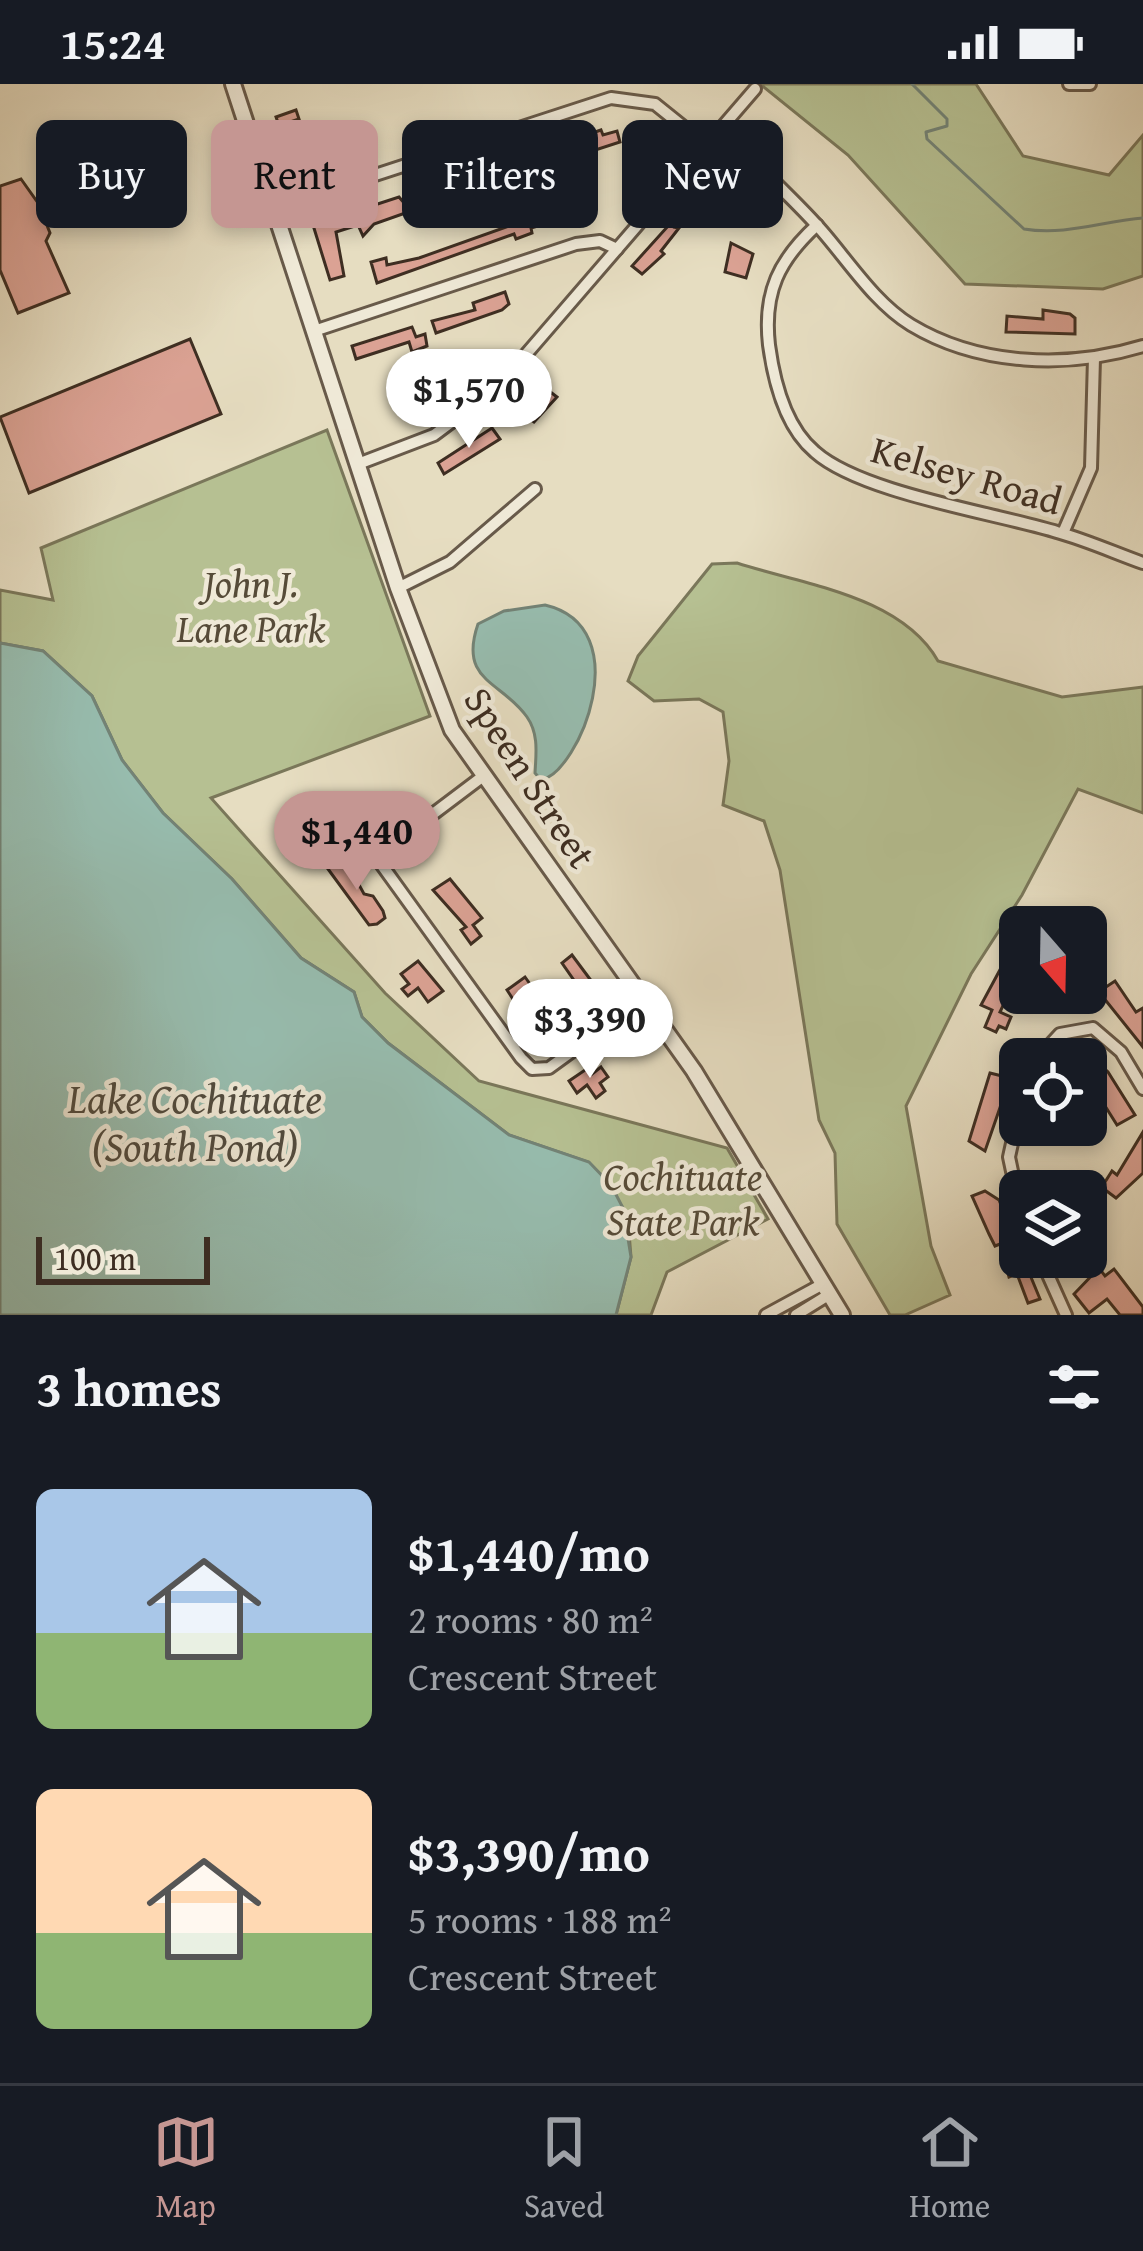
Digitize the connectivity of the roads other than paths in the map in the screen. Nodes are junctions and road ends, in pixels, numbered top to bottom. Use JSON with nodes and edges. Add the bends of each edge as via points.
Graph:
{"nodes":[{"id":1,"x":233,"y":84,"type":"edge"},
{"id":2,"x":1069,"y":84,"type":"edge"},
{"id":3,"x":1090,"y":84,"type":"edge"},
{"id":4,"x":754,"y":89,"type":"dead end"},
{"id":5,"x":245,"y":120,"type":"edge"},
{"id":6,"x":675,"y":120,"type":"edge"},
{"id":7,"x":728,"y":120,"type":"edge"},
{"id":8,"x":378,"y":174,"type":"edge"},
{"id":9,"x":783,"y":190,"type":"edge"},
{"id":10,"x":817,"y":225,"type":"junction"},
{"id":11,"x":281,"y":228,"type":"edge"},
{"id":12,"x":635,"y":228,"type":"edge"},
{"id":13,"x":617,"y":249,"type":"junction"},
{"id":14,"x":314,"y":331,"type":"junction"},
{"id":15,"x":1143,"y":346,"type":"edge"},
{"id":16,"x":1094,"y":358,"type":"junction"},
{"id":17,"x":358,"y":464,"type":"junction"},
{"id":18,"x":535,"y":489,"type":"dead end"},
{"id":19,"x":1063,"y":533,"type":"junction"},
{"id":20,"x":1143,"y":563,"type":"edge"},
{"id":21,"x":398,"y":588,"type":"junction"},
{"id":22,"x":482,"y":777,"type":"junction"},
{"id":23,"x":644,"y":999,"type":"junction"},
{"id":24,"x":1056,"y":1038,"type":"edge"},
{"id":25,"x":1105,"y":1038,"type":"edge"},
{"id":26,"x":1107,"y":1040,"type":"edge"},
{"id":27,"x":1143,"y":1089,"type":"edge"},
{"id":28,"x":1049,"y":1278,"type":"edge"},
{"id":29,"x":826,"y":1289,"type":"junction"},
{"id":30,"x":766,"y":1315,"type":"edge"},
{"id":31,"x":796,"y":1315,"type":"edge"},
{"id":32,"x":842,"y":1315,"type":"edge"},
{"id":33,"x":1066,"y":1315,"type":"edge"}],
"edges":[{"from":1,"to":5,"type":"street","name":"Speen Street"},
{"from":2,"to":3,"type":"street"},
{"from":4,"to":7,"type":"street"},
{"from":6,"to":8,"type":"street","via":[[656,104],[611,98]]},
{"from":9,"to":10,"type":"street"},
{"from":10,"to":16,"type":"street","via":[[881,300],[944,341],[998,358]]},
{"from":10,"to":19,"type":"street","name":"Kelsey Road","via":[[776,272],[766,310],[776,383],[801,437],[815,453],[874,482]]},
{"from":11,"to":14,"type":"street","name":"Speen Street"},
{"from":12,"to":13,"type":"street"},
{"from":13,"to":14,"type":"street","via":[[576,244]]},
{"from":13,"to":17,"type":"street","via":[[479,403],[434,435]]},
{"from":14,"to":17,"type":"street","name":"Speen Street"},
{"from":15,"to":16,"type":"street"},
{"from":16,"to":19,"type":"street","via":[[1091,468]]},
{"from":17,"to":21,"type":"street","name":"Speen Street"},
{"from":18,"to":21,"type":"street","via":[[450,562]]},
{"from":19,"to":20,"type":"street","name":"Kelsey Road"},
{"from":21,"to":22,"type":"street","name":"Speen Street","via":[[445,715]]},
{"from":22,"to":23,"type":"street","name":"Speen Street"},
{"from":22,"to":23,"type":"street","via":[[376,857],[521,1058],[532,1069],[549,1068]]},
{"from":23,"to":29,"type":"street","name":"Speen Street"},
{"from":24,"to":25,"type":"street","via":[[1093,1028]]},
{"from":26,"to":27,"type":"street"},
{"from":28,"to":33,"type":"street"},
{"from":29,"to":30,"type":"street"},
{"from":29,"to":31,"type":"street"},
{"from":29,"to":32,"type":"street","name":"Speen Street"}]}
